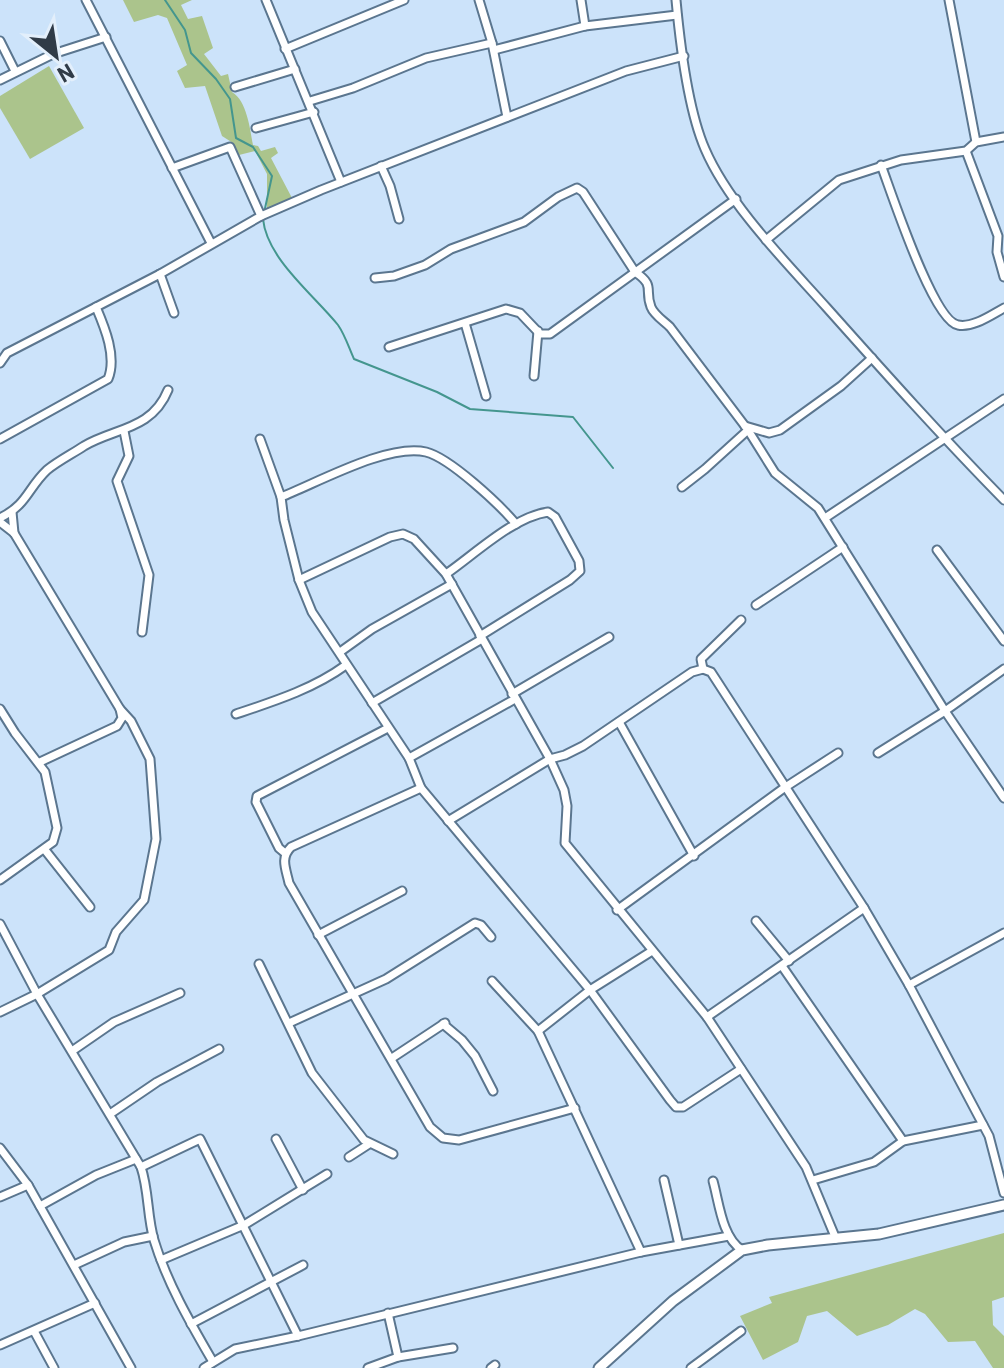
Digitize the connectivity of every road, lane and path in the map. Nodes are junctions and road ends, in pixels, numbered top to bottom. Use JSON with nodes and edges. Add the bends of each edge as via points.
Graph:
{"nodes":[{"id":1,"x":86,"y":0,"type":"edge"},
{"id":2,"x":266,"y":0,"type":"edge"},
{"id":3,"x":404,"y":0,"type":"edge"},
{"id":4,"x":479,"y":0,"type":"edge"},
{"id":5,"x":581,"y":0,"type":"edge"},
{"id":6,"x":676,"y":0,"type":"edge"},
{"id":7,"x":949,"y":0,"type":"edge"},
{"id":8,"x":677,"y":15,"type":"junction"},
{"id":9,"x":585,"y":26,"type":"junction"},
{"id":10,"x":106,"y":37,"type":"junction"},
{"id":11,"x":0,"y":41,"type":"edge"},
{"id":12,"x":493,"y":46,"type":"junction"},
{"id":13,"x":285,"y":49,"type":"junction"},
{"id":14,"x":684,"y":56,"type":"junction"},
{"id":15,"x":295,"y":69,"type":"junction"},
{"id":16,"x":15,"y":71,"type":"junction"},
{"id":17,"x":0,"y":80,"type":"edge"},
{"id":18,"x":235,"y":87,"type":"dead end"},
{"id":19,"x":310,"y":101,"type":"junction"},
{"id":20,"x":314,"y":112,"type":"junction"},
{"id":21,"x":507,"y":117,"type":"junction"},
{"id":22,"x":256,"y":128,"type":"dead end"},
{"id":23,"x":1004,"y":137,"type":"edge"},
{"id":24,"x":976,"y":142,"type":"junction"},
{"id":25,"x":966,"y":151,"type":"junction"},
{"id":26,"x":881,"y":165,"type":"junction"},
{"id":27,"x":381,"y":166,"type":"junction"},
{"id":28,"x":172,"y":168,"type":"junction"},
{"id":29,"x":341,"y":182,"type":"junction"},
{"id":30,"x":736,"y":199,"type":"junction"},
{"id":31,"x":261,"y":216,"type":"junction"},
{"id":32,"x":399,"y":219,"type":"dead end"},
{"id":33,"x":1001,"y":236,"type":"edge"},
{"id":34,"x":766,"y":240,"type":"junction"},
{"id":35,"x":211,"y":243,"type":"junction"},
{"id":36,"x":635,"y":272,"type":"junction"},
{"id":37,"x":160,"y":274,"type":"junction"},
{"id":38,"x":1004,"y":277,"type":"edge"},
{"id":39,"x":375,"y":278,"type":"dead end"},
{"id":40,"x":96,"y":307,"type":"junction"},
{"id":41,"x":1004,"y":308,"type":"edge"},
{"id":42,"x":174,"y":313,"type":"dead end"},
{"id":43,"x":465,"y":323,"type":"junction"},
{"id":44,"x":538,"y":331,"type":"junction"},
{"id":45,"x":389,"y":347,"type":"dead end"},
{"id":46,"x":872,"y":358,"type":"junction"},
{"id":47,"x":0,"y":363,"type":"edge"},
{"id":48,"x":534,"y":376,"type":"dead end"},
{"id":49,"x":168,"y":390,"type":"dead end"},
{"id":50,"x":486,"y":396,"type":"dead end"},
{"id":51,"x":1004,"y":399,"type":"edge"},
{"id":52,"x":746,"y":428,"type":"junction"},
{"id":53,"x":124,"y":431,"type":"junction"},
{"id":54,"x":0,"y":439,"type":"edge"},
{"id":55,"x":260,"y":439,"type":"dead end"},
{"id":56,"x":944,"y":439,"type":"junction"},
{"id":57,"x":682,"y":487,"type":"dead end"},
{"id":58,"x":281,"y":497,"type":"junction"},
{"id":59,"x":1004,"y":500,"type":"edge"},
{"id":60,"x":12,"y":512,"type":"junction"},
{"id":61,"x":825,"y":518,"type":"junction"},
{"id":62,"x":0,"y":520,"type":"edge"},
{"id":63,"x":516,"y":524,"type":"junction"},
{"id":64,"x":14,"y":533,"type":"junction"},
{"id":65,"x":843,"y":547,"type":"junction"},
{"id":66,"x":937,"y":550,"type":"dead end"},
{"id":67,"x":446,"y":574,"type":"junction"},
{"id":68,"x":299,"y":580,"type":"junction"},
{"id":69,"x":452,"y":584,"type":"junction"},
{"id":70,"x":756,"y":605,"type":"dead end"},
{"id":71,"x":741,"y":620,"type":"dead end"},
{"id":72,"x":142,"y":632,"type":"dead end"},
{"id":73,"x":481,"y":637,"type":"junction"},
{"id":74,"x":609,"y":637,"type":"dead end"},
{"id":75,"x":1004,"y":641,"type":"edge"},
{"id":76,"x":340,"y":652,"type":"junction"},
{"id":77,"x":346,"y":665,"type":"junction"},
{"id":78,"x":703,"y":669,"type":"junction"},
{"id":79,"x":1004,"y":669,"type":"edge"},
{"id":80,"x":514,"y":696,"type":"junction"},
{"id":81,"x":372,"y":703,"type":"junction"},
{"id":82,"x":0,"y":709,"type":"edge"},
{"id":83,"x":120,"y":709,"type":"junction"},
{"id":84,"x":945,"y":711,"type":"junction"},
{"id":85,"x":236,"y":714,"type":"dead end"},
{"id":86,"x":619,"y":722,"type":"junction"},
{"id":87,"x":388,"y":728,"type":"junction"},
{"id":88,"x":838,"y":753,"type":"dead end"},
{"id":89,"x":878,"y":753,"type":"dead end"},
{"id":90,"x":409,"y":758,"type":"junction"},
{"id":91,"x":550,"y":759,"type":"junction"},
{"id":92,"x":40,"y":762,"type":"junction"},
{"id":93,"x":421,"y":788,"type":"junction"},
{"id":94,"x":784,"y":788,"type":"junction"},
{"id":95,"x":1004,"y":798,"type":"edge"},
{"id":96,"x":448,"y":821,"type":"junction"},
{"id":97,"x":45,"y":850,"type":"junction"},
{"id":98,"x":285,"y":853,"type":"junction"},
{"id":99,"x":694,"y":856,"type":"junction"},
{"id":100,"x":0,"y":880,"type":"edge"},
{"id":101,"x":402,"y":891,"type":"dead end"},
{"id":102,"x":90,"y":907,"type":"dead end"},
{"id":103,"x":864,"y":908,"type":"junction"},
{"id":104,"x":617,"y":910,"type":"junction"},
{"id":105,"x":756,"y":921,"type":"dead end"},
{"id":106,"x":0,"y":924,"type":"edge"},
{"id":107,"x":1004,"y":933,"type":"edge"},
{"id":108,"x":318,"y":935,"type":"junction"},
{"id":109,"x":491,"y":937,"type":"dead end"},
{"id":110,"x":652,"y":951,"type":"junction"},
{"id":111,"x":789,"y":961,"type":"junction"},
{"id":112,"x":259,"y":964,"type":"dead end"},
{"id":113,"x":782,"y":966,"type":"junction"},
{"id":114,"x":492,"y":981,"type":"dead end"},
{"id":115,"x":909,"y":985,"type":"junction"},
{"id":116,"x":590,"y":990,"type":"junction"},
{"id":117,"x":180,"y":993,"type":"dead end"},
{"id":118,"x":37,"y":994,"type":"junction"},
{"id":119,"x":351,"y":994,"type":"junction"},
{"id":120,"x":0,"y":1012,"type":"edge"},
{"id":121,"x":707,"y":1017,"type":"junction"},
{"id":122,"x":289,"y":1023,"type":"junction"},
{"id":123,"x":538,"y":1031,"type":"junction"},
{"id":124,"x":219,"y":1049,"type":"dead end"},
{"id":125,"x":72,"y":1051,"type":"junction"},
{"id":126,"x":392,"y":1058,"type":"junction"},
{"id":127,"x":741,"y":1069,"type":"junction"},
{"id":128,"x":493,"y":1091,"type":"dead end"},
{"id":129,"x":575,"y":1108,"type":"junction"},
{"id":130,"x":110,"y":1114,"type":"junction"},
{"id":131,"x":983,"y":1125,"type":"junction"},
{"id":132,"x":276,"y":1139,"type":"dead end"},
{"id":133,"x":903,"y":1141,"type":"junction"},
{"id":134,"x":369,"y":1144,"type":"junction"},
{"id":135,"x":0,"y":1148,"type":"edge"},
{"id":136,"x":393,"y":1154,"type":"dead end"},
{"id":137,"x":349,"y":1157,"type":"dead end"},
{"id":138,"x":136,"y":1159,"type":"junction"},
{"id":139,"x":141,"y":1167,"type":"junction"},
{"id":140,"x":327,"y":1174,"type":"dead end"},
{"id":141,"x":664,"y":1180,"type":"dead end"},
{"id":142,"x":813,"y":1180,"type":"junction"},
{"id":143,"x":713,"y":1181,"type":"dead end"},
{"id":144,"x":28,"y":1185,"type":"junction"},
{"id":145,"x":303,"y":1190,"type":"junction"},
{"id":146,"x":1004,"y":1193,"type":"edge"},
{"id":147,"x":0,"y":1197,"type":"edge"},
{"id":148,"x":1004,"y":1205,"type":"edge"},
{"id":149,"x":40,"y":1206,"type":"junction"},
{"id":150,"x":244,"y":1225,"type":"junction"},
{"id":151,"x":153,"y":1236,"type":"junction"},
{"id":152,"x":729,"y":1236,"type":"junction"},
{"id":153,"x":836,"y":1239,"type":"junction"},
{"id":154,"x":679,"y":1245,"type":"junction"},
{"id":155,"x":742,"y":1250,"type":"junction"},
{"id":156,"x":641,"y":1252,"type":"junction"},
{"id":157,"x":161,"y":1260,"type":"junction"},
{"id":158,"x":74,"y":1265,"type":"junction"},
{"id":159,"x":303,"y":1265,"type":"dead end"},
{"id":160,"x":270,"y":1283,"type":"junction"},
{"id":161,"x":95,"y":1303,"type":"junction"},
{"id":162,"x":388,"y":1313,"type":"junction"},
{"id":163,"x":191,"y":1324,"type":"junction"},
{"id":164,"x":34,"y":1331,"type":"junction"},
{"id":165,"x":741,"y":1331,"type":"dead end"},
{"id":166,"x":298,"y":1336,"type":"junction"},
{"id":167,"x":0,"y":1345,"type":"edge"},
{"id":168,"x":453,"y":1348,"type":"dead end"},
{"id":169,"x":398,"y":1357,"type":"junction"},
{"id":170,"x":213,"y":1362,"type":"junction"},
{"id":171,"x":54,"y":1368,"type":"edge"},
{"id":172,"x":131,"y":1368,"type":"edge"},
{"id":173,"x":204,"y":1368,"type":"edge"},
{"id":174,"x":368,"y":1368,"type":"edge"},
{"id":175,"x":599,"y":1368,"type":"edge"},
{"id":176,"x":691,"y":1368,"type":"edge"}],
"edges":[{"from":1,"to":10,"type":"street"},
{"from":2,"to":13,"type":"street"},
{"from":3,"to":13,"type":"street"},
{"from":4,"to":12,"type":"street"},
{"from":5,"to":9,"type":"street"},
{"from":6,"to":8,"type":"street"},
{"from":7,"to":24,"type":"street"},
{"from":8,"to":9,"type":"street"},
{"from":8,"to":14,"type":"street"},
{"from":9,"to":12,"type":"street"},
{"from":10,"to":16,"type":"street"},
{"from":10,"to":28,"type":"street"},
{"from":11,"to":16,"type":"street"},
{"from":12,"to":19,"type":"street","via":[[426,58]]},
{"from":12,"to":21,"type":"street"},
{"from":13,"to":15,"type":"street"},
{"from":14,"to":21,"type":"street","via":[[626,71]]},
{"from":14,"to":30,"type":"street","via":[[705,149]]},
{"from":15,"to":18,"type":"street"},
{"from":15,"to":19,"type":"street"},
{"from":16,"to":17,"type":"street"},
{"from":19,"to":20,"type":"street"},
{"from":20,"to":22,"type":"street"},
{"from":20,"to":29,"type":"street"},
{"from":21,"to":27,"type":"street"},
{"from":23,"to":24,"type":"street"},
{"from":24,"to":25,"type":"street"},
{"from":25,"to":26,"type":"street"},
{"from":25,"to":33,"type":"street"},
{"from":26,"to":34,"type":"street","via":[[839,180]]},
{"from":26,"to":41,"type":"street","via":[[910,246],[949,320],[973,324]]},
{"from":27,"to":29,"type":"street"},
{"from":27,"to":32,"type":"street"},
{"from":28,"to":31,"type":"street","via":[[230,147]]},
{"from":28,"to":35,"type":"street"},
{"from":29,"to":31,"type":"street"},
{"from":30,"to":34,"type":"street"},
{"from":30,"to":36,"type":"street"},
{"from":31,"to":35,"type":"street"},
{"from":33,"to":38,"type":"street","via":[[997,252]]},
{"from":34,"to":46,"type":"street"},
{"from":35,"to":37,"type":"street"},
{"from":36,"to":39,"type":"street","via":[[577,188],[524,222],[451,249],[425,265]]},
{"from":36,"to":44,"type":"street","via":[[550,334]]},
{"from":36,"to":52,"type":"street","via":[[650,288],[654,313]]},
{"from":37,"to":40,"type":"street"},
{"from":37,"to":42,"type":"street"},
{"from":40,"to":47,"type":"street","via":[[7,353]]},
{"from":40,"to":54,"type":"street","via":[[110,350],[108,379]]},
{"from":43,"to":44,"type":"street","via":[[506,309],[515,310]]},
{"from":43,"to":45,"type":"street"},
{"from":43,"to":50,"type":"street"},
{"from":44,"to":48,"type":"street"},
{"from":46,"to":52,"type":"street","via":[[780,430]]},
{"from":46,"to":56,"type":"street"},
{"from":49,"to":53,"type":"street","via":[[157,408]]},
{"from":51,"to":56,"type":"street"},
{"from":52,"to":57,"type":"street"},
{"from":52,"to":61,"type":"street","via":[[775,473]]},
{"from":53,"to":60,"type":"street","via":[[101,436],[48,469]]},
{"from":53,"to":72,"type":"street","via":[[129,456],[117,481],[149,575]]},
{"from":55,"to":58,"type":"street"},
{"from":56,"to":59,"type":"street"},
{"from":56,"to":61,"type":"street"},
{"from":58,"to":63,"type":"street","via":[[387,454],[426,452],[451,466]]},
{"from":58,"to":68,"type":"street"},
{"from":60,"to":62,"type":"street"},
{"from":60,"to":64,"type":"street"},
{"from":61,"to":65,"type":"street"},
{"from":62,"to":64,"type":"street"},
{"from":63,"to":67,"type":"street"},
{"from":63,"to":73,"type":"street","via":[[537,513],[555,517],[580,571]]},
{"from":64,"to":83,"type":"street"},
{"from":65,"to":70,"type":"street"},
{"from":65,"to":84,"type":"street"},
{"from":66,"to":75,"type":"street"},
{"from":67,"to":68,"type":"street","via":[[403,534]]},
{"from":67,"to":69,"type":"street"},
{"from":68,"to":76,"type":"street","via":[[312,612]]},
{"from":69,"to":73,"type":"street"},
{"from":69,"to":76,"type":"street"},
{"from":71,"to":78,"type":"street","via":[[701,659]]},
{"from":73,"to":80,"type":"street"},
{"from":73,"to":81,"type":"street"},
{"from":74,"to":80,"type":"street"},
{"from":76,"to":77,"type":"street"},
{"from":77,"to":81,"type":"street"},
{"from":77,"to":85,"type":"street","via":[[288,696]]},
{"from":78,"to":86,"type":"street"},
{"from":78,"to":94,"type":"street","via":[[719,681]]},
{"from":79,"to":84,"type":"street"},
{"from":80,"to":90,"type":"street"},
{"from":80,"to":91,"type":"street"},
{"from":81,"to":87,"type":"street"},
{"from":82,"to":92,"type":"street"},
{"from":83,"to":92,"type":"street","via":[[117,726]]},
{"from":83,"to":118,"type":"street","via":[[150,759],[156,839],[144,900],[116,932],[109,950]]},
{"from":84,"to":89,"type":"street"},
{"from":84,"to":95,"type":"street"},
{"from":86,"to":91,"type":"street"},
{"from":86,"to":99,"type":"street"},
{"from":87,"to":90,"type":"street"},
{"from":87,"to":98,"type":"street","via":[[257,796],[275,843]]},
{"from":88,"to":94,"type":"street"},
{"from":90,"to":93,"type":"street"},
{"from":91,"to":96,"type":"street"},
{"from":91,"to":104,"type":"street","via":[[567,806],[565,843]]},
{"from":92,"to":97,"type":"street","via":[[57,828]]},
{"from":93,"to":96,"type":"street"},
{"from":93,"to":98,"type":"street"},
{"from":94,"to":99,"type":"street"},
{"from":94,"to":103,"type":"street"},
{"from":96,"to":116,"type":"street"},
{"from":97,"to":100,"type":"street"},
{"from":97,"to":102,"type":"street"},
{"from":98,"to":108,"type":"street","via":[[289,883]]},
{"from":99,"to":104,"type":"street"},
{"from":101,"to":108,"type":"street"},
{"from":103,"to":111,"type":"street"},
{"from":103,"to":115,"type":"street"},
{"from":104,"to":110,"type":"street"},
{"from":105,"to":111,"type":"street"},
{"from":106,"to":118,"type":"street"},
{"from":107,"to":115,"type":"street"},
{"from":108,"to":119,"type":"street"},
{"from":109,"to":119,"type":"street","via":[[475,923],[386,979]]},
{"from":110,"to":116,"type":"street"},
{"from":110,"to":121,"type":"street"},
{"from":111,"to":113,"type":"street"},
{"from":112,"to":122,"type":"street"},
{"from":113,"to":121,"type":"street"},
{"from":113,"to":133,"type":"street"},
{"from":114,"to":123,"type":"street"},
{"from":115,"to":131,"type":"street"},
{"from":116,"to":123,"type":"street"},
{"from":116,"to":127,"type":"street","via":[[676,1107]]},
{"from":117,"to":125,"type":"street","via":[[114,1022]]},
{"from":118,"to":120,"type":"street"},
{"from":118,"to":125,"type":"street"},
{"from":119,"to":122,"type":"street"},
{"from":119,"to":126,"type":"street"},
{"from":121,"to":127,"type":"street"},
{"from":122,"to":134,"type":"street","via":[[312,1073]]},
{"from":123,"to":129,"type":"street"},
{"from":124,"to":130,"type":"street"},
{"from":125,"to":130,"type":"street"},
{"from":126,"to":128,"type":"street","via":[[445,1023],[475,1056]]},
{"from":126,"to":129,"type":"street","via":[[430,1127],[443,1138],[459,1140]]},
{"from":127,"to":142,"type":"street"},
{"from":129,"to":156,"type":"street"},
{"from":130,"to":138,"type":"street"},
{"from":131,"to":133,"type":"street"},
{"from":131,"to":146,"type":"street"},
{"from":132,"to":145,"type":"street"},
{"from":133,"to":142,"type":"street","via":[[874,1162]]},
{"from":134,"to":136,"type":"street"},
{"from":134,"to":137,"type":"street"},
{"from":135,"to":144,"type":"street"},
{"from":138,"to":139,"type":"street"},
{"from":138,"to":149,"type":"street"},
{"from":139,"to":150,"type":"street","via":[[200,1139]]},
{"from":139,"to":151,"type":"street"},
{"from":140,"to":145,"type":"street"},
{"from":141,"to":154,"type":"street"},
{"from":142,"to":153,"type":"street"},
{"from":143,"to":152,"type":"street"},
{"from":144,"to":147,"type":"street"},
{"from":144,"to":149,"type":"street"},
{"from":145,"to":150,"type":"street"},
{"from":148,"to":153,"type":"street"},
{"from":149,"to":158,"type":"street"},
{"from":150,"to":157,"type":"street"},
{"from":150,"to":160,"type":"street"},
{"from":151,"to":157,"type":"street"},
{"from":151,"to":158,"type":"street","via":[[124,1242]]},
{"from":152,"to":154,"type":"street"},
{"from":152,"to":155,"type":"street"},
{"from":153,"to":155,"type":"street"},
{"from":154,"to":156,"type":"street"},
{"from":155,"to":175,"type":"street","via":[[673,1301]]},
{"from":156,"to":162,"type":"street"},
{"from":157,"to":163,"type":"street"},
{"from":158,"to":161,"type":"street"},
{"from":159,"to":160,"type":"street"},
{"from":160,"to":163,"type":"street"},
{"from":160,"to":166,"type":"street"},
{"from":161,"to":164,"type":"street"},
{"from":161,"to":172,"type":"street"},
{"from":162,"to":166,"type":"street"},
{"from":162,"to":169,"type":"street"},
{"from":163,"to":170,"type":"street"},
{"from":164,"to":167,"type":"street"},
{"from":164,"to":171,"type":"street"},
{"from":165,"to":176,"type":"street"},
{"from":166,"to":170,"type":"street","via":[[235,1349]]},
{"from":168,"to":169,"type":"street"},
{"from":169,"to":174,"type":"street"},
{"from":170,"to":173,"type":"street"}]}
